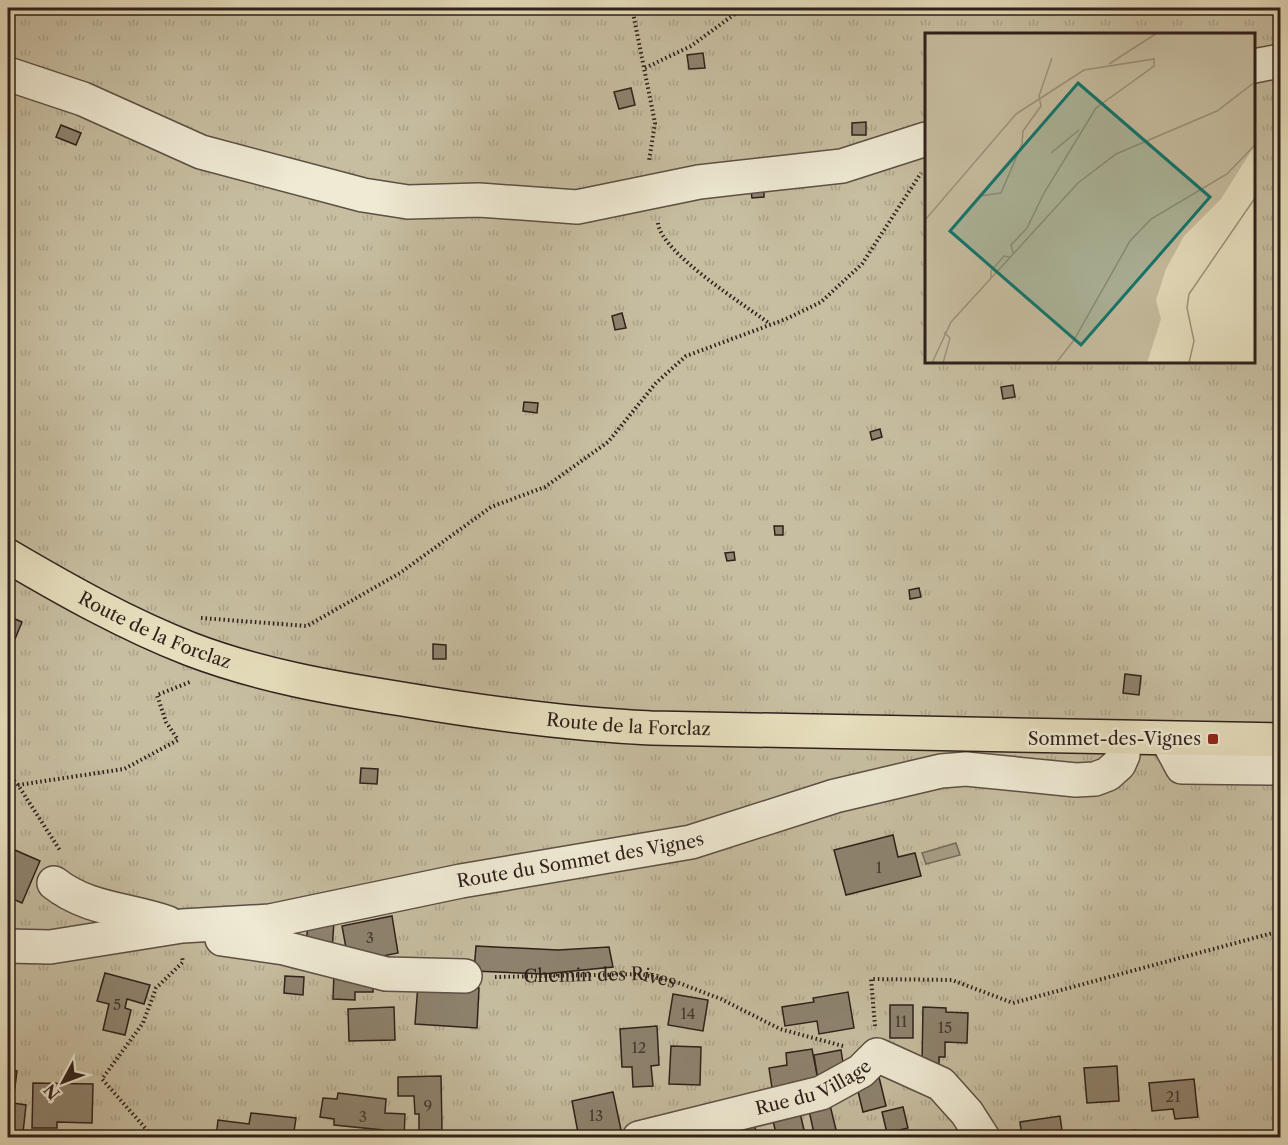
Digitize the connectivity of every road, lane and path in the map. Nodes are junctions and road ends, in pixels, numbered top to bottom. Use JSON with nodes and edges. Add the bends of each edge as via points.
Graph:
{"nodes":[{"id":1,"x":633,"y":8,"type":"edge"},
{"id":2,"x":743,"y":8,"type":"edge"},
{"id":3,"x":1281,"y":61,"type":"edge"},
{"id":4,"x":1255,"y":66,"type":"edge"},
{"id":5,"x":645,"y":68,"type":"junction"},
{"id":6,"x":8,"y":74,"type":"edge"},
{"id":7,"x":925,"y":140,"type":"edge"},
{"id":8,"x":925,"y":169,"type":"edge"},
{"id":9,"x":656,"y":176,"type":"junction"},
{"id":10,"x":771,"y":324,"type":"junction"},
{"id":11,"x":8,"y":556,"type":"edge"},
{"id":12,"x":193,"y":616,"type":"dead end"},
{"id":13,"x":197,"y":677,"type":"dead end"},
{"id":14,"x":1124,"y":738,"type":"junction"},
{"id":15,"x":1167,"y":739,"type":"junction"},
{"id":16,"x":1281,"y":740,"type":"edge"},
{"id":17,"x":1281,"y":768,"type":"edge"},
{"id":18,"x":8,"y":774,"type":"edge"},
{"id":19,"x":54,"y":883,"type":"dead end"},
{"id":20,"x":177,"y":927,"type":"junction"},
{"id":21,"x":1281,"y":931,"type":"edge"},
{"id":22,"x":8,"y":946,"type":"edge"},
{"id":23,"x":465,"y":976,"type":"joint"},
{"id":24,"x":877,"y":1055,"type":"junction"},
{"id":25,"x":154,"y":1137,"type":"edge"},
{"id":26,"x":639,"y":1137,"type":"edge"},
{"id":27,"x":983,"y":1137,"type":"edge"}],
"edges":[{"from":1,"to":5,"type":"path"},
{"from":2,"to":5,"type":"path","via":[[691,46]]},
{"from":3,"to":4,"type":"street"},
{"from":5,"to":9,"type":"path","via":[[655,123],[647,161]]},
{"from":6,"to":9,"type":"street","via":[[93,103],[187,147],[378,198],[565,207],[603,203]]},
{"from":7,"to":9,"type":"street","via":[[842,166],[708,181]]},
{"from":8,"to":10,"type":"path","via":[[861,264],[821,302]]},
{"from":9,"to":10,"type":"path","via":[[659,232],[681,258]]},
{"from":10,"to":12,"type":"path","via":[[686,356],[656,384],[608,442],[545,487],[491,507],[400,573],[307,626]]},
{"from":11,"to":14,"type":"main road","name":"Route de la Forclaz","via":[[121,618],[222,660],[332,687],[451,708],[640,728]]},
{"from":13,"to":18,"type":"path","via":[[157,695],[166,722],[178,741],[124,769],[18,785]]},
{"from":14,"to":15,"type":"main road","name":"Route de la Forclaz"},
{"from":14,"to":20,"type":"street","name":"Route du Sommet des Vignes","via":[[1119,764],[1095,779],[966,769],[940,771],[846,793],[691,842],[461,881],[270,921]]},
{"from":15,"to":16,"type":"main road","name":"Route de la Forclaz"},
{"from":15,"to":17,"type":"street","via":[[1182,767]]},
{"from":19,"to":20,"type":"street","via":[[85,902]]},
{"from":20,"to":22,"type":"street","name":"Route du Sommet des Vignes","via":[[50,947]]},
{"from":20,"to":23,"type":"street","via":[[192,937],[284,948],[386,974]]},
{"from":20,"to":25,"type":"path","via":[[183,962],[156,988],[143,1023],[102,1079]]},
{"from":21,"to":24,"type":"path","via":[[1012,1003],[952,980],[872,979]]},
{"from":23,"to":24,"type":"path","name":"Chemin des Rives","via":[[640,974],[721,999],[780,1029]]},
{"from":24,"to":26,"type":"street","name":"Rue du Village","via":[[861,1071],[821,1093]]},
{"from":24,"to":27,"type":"street","via":[[941,1084]]}]}
